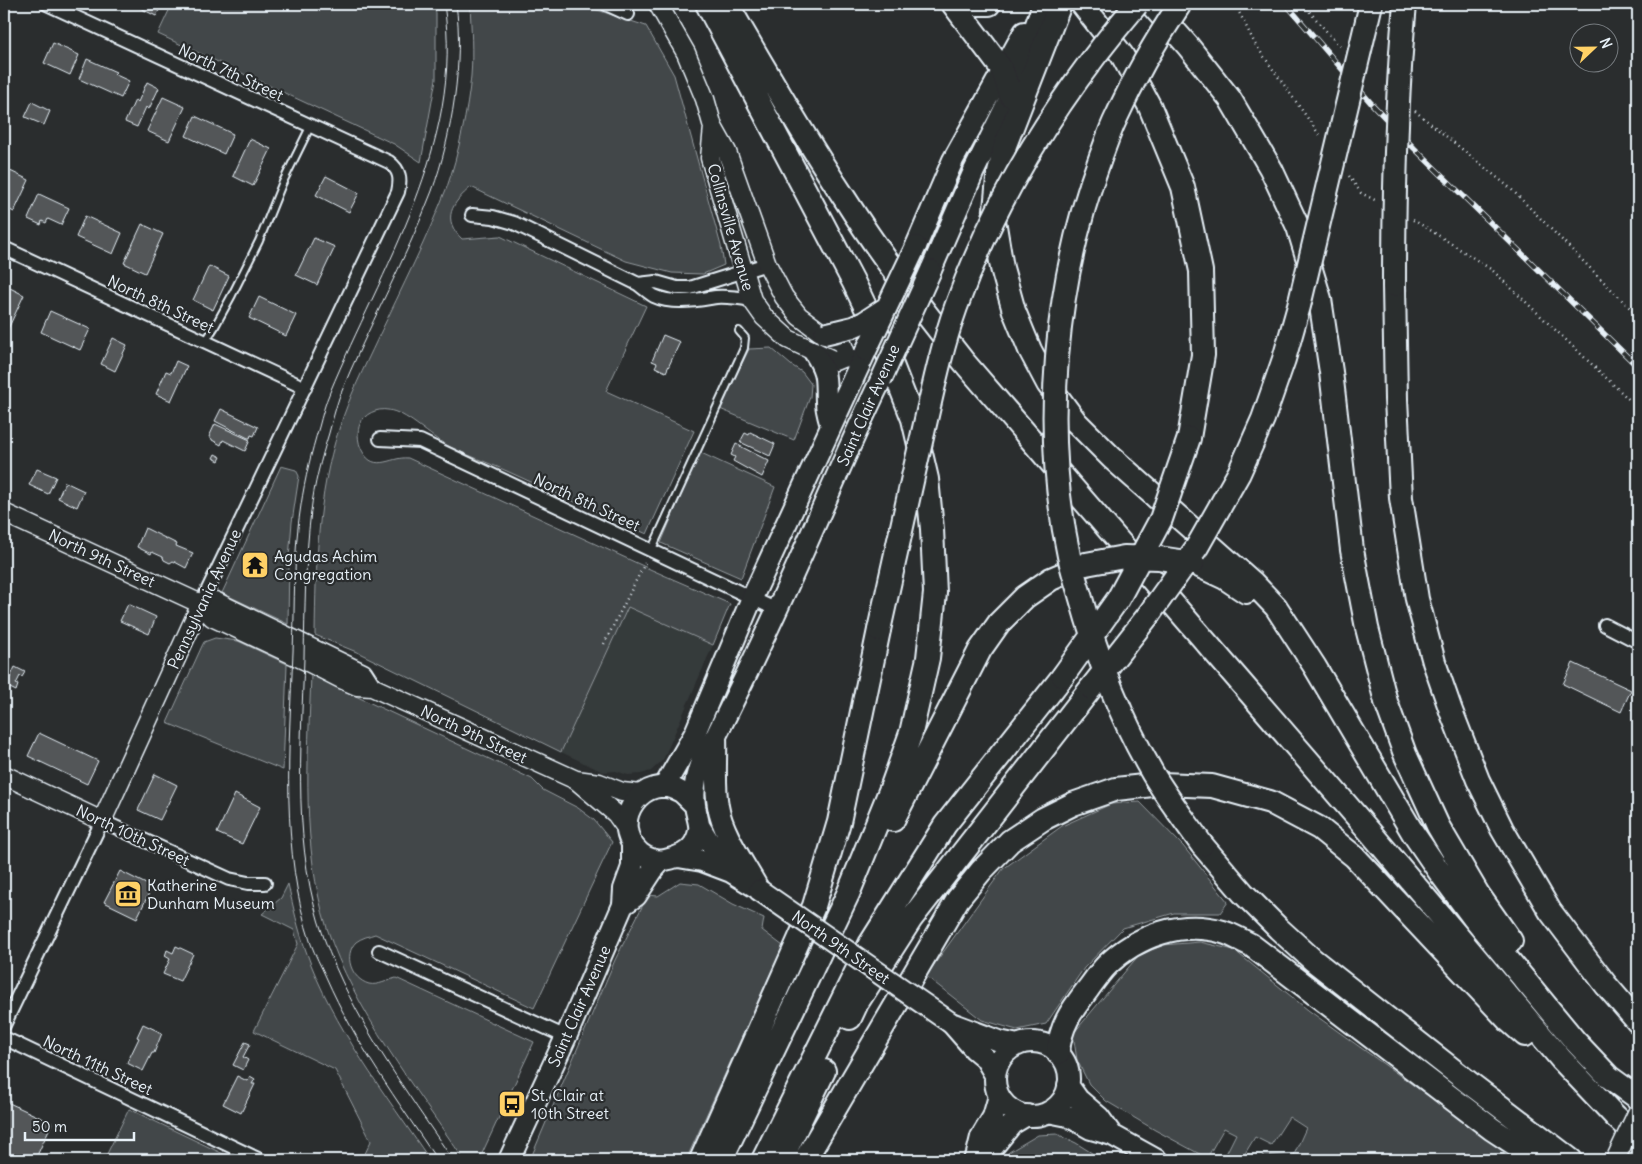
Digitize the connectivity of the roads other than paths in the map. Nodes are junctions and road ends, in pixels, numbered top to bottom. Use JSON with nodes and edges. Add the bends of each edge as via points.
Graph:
{"nodes":[{"id":1,"x":47,"y":4,"type":"edge"},
{"id":2,"x":606,"y":4,"type":"edge"},
{"id":3,"x":658,"y":4,"type":"edge"},
{"id":4,"x":707,"y":4,"type":"edge"},
{"id":5,"x":727,"y":4,"type":"edge"},
{"id":6,"x":953,"y":4,"type":"edge"},
{"id":7,"x":975,"y":4,"type":"edge"},
{"id":8,"x":989,"y":4,"type":"edge"},
{"id":9,"x":1041,"y":4,"type":"edge"},
{"id":10,"x":1060,"y":4,"type":"edge"},
{"id":11,"x":1082,"y":4,"type":"edge"},
{"id":12,"x":1137,"y":4,"type":"edge"},
{"id":13,"x":1151,"y":4,"type":"edge"},
{"id":14,"x":1180,"y":4,"type":"edge"},
{"id":15,"x":1371,"y":4,"type":"edge"},
{"id":16,"x":1405,"y":4,"type":"edge"},
{"id":17,"x":628,"y":14,"type":"dead end"},
{"id":18,"x":1002,"y":69,"type":"junction"},
{"id":19,"x":1011,"y":96,"type":"junction"},
{"id":20,"x":310,"y":127,"type":"junction"},
{"id":21,"x":713,"y":127,"type":"junction"},
{"id":22,"x":399,"y":173,"type":"joint"},
{"id":23,"x":472,"y":215,"type":"dead end"},
{"id":24,"x":4,"y":248,"type":"edge"},
{"id":25,"x":767,"y":264,"type":"junction"},
{"id":26,"x":742,"y":272,"type":"junction"},
{"id":27,"x":638,"y":284,"type":"junction"},
{"id":28,"x":752,"y":300,"type":"junction"},
{"id":29,"x":887,"y":307,"type":"junction"},
{"id":30,"x":739,"y":331,"type":"dead end"},
{"id":31,"x":824,"y":334,"type":"junction"},
{"id":32,"x":204,"y":342,"type":"junction"},
{"id":33,"x":896,"y":343,"type":"junction"},
{"id":34,"x":814,"y":352,"type":"junction"},
{"id":35,"x":862,"y":358,"type":"junction"},
{"id":36,"x":305,"y":388,"type":"junction"},
{"id":37,"x":859,"y":424,"type":"junction"},
{"id":38,"x":831,"y":426,"type":"junction"},
{"id":39,"x":380,"y":439,"type":"dead end"},
{"id":40,"x":4,"y":513,"type":"edge"},
{"id":41,"x":651,"y":550,"type":"junction"},
{"id":42,"x":752,"y":598,"type":"junction"},
{"id":43,"x":201,"y":604,"type":"junction"},
{"id":44,"x":777,"y":610,"type":"junction"},
{"id":45,"x":1605,"y":625,"type":"dead end"},
{"id":46,"x":1294,"y":634,"type":"junction"},
{"id":47,"x":1638,"y":642,"type":"edge"},
{"id":48,"x":716,"y":735,"type":"junction"},
{"id":49,"x":4,"y":775,"type":"edge"},
{"id":50,"x":576,"y":780,"type":"junction"},
{"id":51,"x":664,"y":787,"type":"junction"},
{"id":52,"x":641,"y":794,"type":"junction"},
{"id":53,"x":695,"y":805,"type":"junction"},
{"id":54,"x":102,"y":821,"type":"junction"},
{"id":55,"x":700,"y":827,"type":"junction"},
{"id":56,"x":629,"y":837,"type":"junction"},
{"id":57,"x":670,"y":859,"type":"junction"},
{"id":58,"x":731,"y":872,"type":"junction"},
{"id":59,"x":264,"y":883,"type":"dead end"},
{"id":60,"x":759,"y":890,"type":"junction"},
{"id":61,"x":848,"y":894,"type":"junction"},
{"id":62,"x":623,"y":905,"type":"junction"},
{"id":63,"x":379,"y":951,"type":"dead end"},
{"id":64,"x":1638,"y":1022,"type":"edge"},
{"id":65,"x":951,"y":1023,"type":"junction"},
{"id":66,"x":4,"y":1025,"type":"edge"},
{"id":67,"x":566,"y":1037,"type":"junction"},
{"id":68,"x":4,"y":1038,"type":"edge"},
{"id":69,"x":1018,"y":1045,"type":"junction"},
{"id":70,"x":1058,"y":1053,"type":"junction"},
{"id":71,"x":1561,"y":1059,"type":"junction"},
{"id":72,"x":995,"y":1075,"type":"junction"},
{"id":73,"x":1068,"y":1085,"type":"junction"},
{"id":74,"x":1638,"y":1089,"type":"edge"},
{"id":75,"x":999,"y":1096,"type":"junction"},
{"id":76,"x":1638,"y":1098,"type":"edge"},
{"id":77,"x":1638,"y":1111,"type":"edge"},
{"id":78,"x":1048,"y":1112,"type":"junction"},
{"id":79,"x":1027,"y":1115,"type":"junction"},
{"id":80,"x":1112,"y":1135,"type":"junction"},
{"id":81,"x":1638,"y":1137,"type":"edge"},
{"id":82,"x":975,"y":1159,"type":"edge"},
{"id":83,"x":260,"y":1160,"type":"edge"},
{"id":84,"x":509,"y":1160,"type":"edge"},
{"id":85,"x":701,"y":1160,"type":"edge"},
{"id":86,"x":721,"y":1160,"type":"edge"},
{"id":87,"x":763,"y":1160,"type":"edge"},
{"id":88,"x":781,"y":1160,"type":"edge"},
{"id":89,"x":805,"y":1160,"type":"edge"},
{"id":90,"x":1157,"y":1160,"type":"edge"},
{"id":91,"x":1539,"y":1160,"type":"edge"},
{"id":92,"x":1571,"y":1160,"type":"edge"},
{"id":93,"x":1615,"y":1160,"type":"edge"}],
"edges":[{"from":1,"to":20,"type":"street","name":"North 7th Street"},
{"from":2,"to":17,"type":"street"},
{"from":3,"to":21,"type":"main road","name":"Collinsville Avenue","via":[[686,53]]},
{"from":4,"to":61,"type":"highway","via":[[886,350],[913,419],[927,479],[935,593],[928,658],[911,733]]},
{"from":5,"to":71,"type":"highway","via":[[792,116],[912,296],[958,354]]},
{"from":6,"to":18,"type":"highway"},
{"from":7,"to":8,"type":"highway"},
{"from":9,"to":18,"type":"main road","name":"Saint Clair Avenue"},
{"from":9,"to":19,"type":"main road","name":"Saint Clair Avenue"},
{"from":10,"to":46,"type":"highway","via":[[1004,145],[998,178],[994,220],[1014,311],[1048,384],[1076,422],[1253,583],[1276,606]]},
{"from":11,"to":87,"type":"highway","bridge":true,"via":[[1122,55],[1150,107],[1183,187],[1201,271],[1203,356],[1190,438],[1161,519],[1118,599],[1064,676],[945,824],[870,944]]},
{"from":12,"to":85,"type":"highway","bridge":true,"via":[[1045,125],[1004,197],[956,308],[939,362],[839,822],[814,906]]},
{"from":13,"to":74,"type":"highway","via":[[1230,100],[1271,169],[1298,227],[1320,299],[1352,550],[1367,628],[1386,702],[1415,779],[1451,850],[1493,916],[1557,1001]]},
{"from":14,"to":92,"type":"highway","bridge":true,"via":[[1152,46],[1115,118],[1088,190],[1071,254],[1060,323],[1054,405],[1058,487],[1069,556],[1093,641],[1121,712],[1154,775],[1202,845],[1243,894],[1313,960]]},
{"from":15,"to":88,"type":"highway","bridge":true,"via":[[1299,306],[1263,419],[1239,473],[1197,547],[1147,617],[911,919],[857,1003]]},
{"from":16,"to":64,"type":"highway","bridge":true,"via":[[1394,199],[1396,399],[1401,498],[1418,599],[1451,711],[1478,780],[1502,829],[1550,911]]},
{"from":18,"to":19,"type":"highway"},
{"from":18,"to":29,"type":"main road","name":"Saint Clair Avenue","bridge":true,"via":[[953,160]]},
{"from":19,"to":33,"type":"main road","name":"Saint Clair Avenue","bridge":true},
{"from":20,"to":22,"type":"street","name":"North 7th Street","via":[[389,162]]},
{"from":20,"to":32,"type":"lane","via":[[254,250]]},
{"from":21,"to":25,"type":"main road","name":"Collinsville Avenue","via":[[728,152]]},
{"from":21,"to":26,"type":"main road","name":"Collinsville Avenue","via":[[710,158]]},
{"from":22,"to":36,"type":"street","name":"Pennsylvania Avenue","via":[[398,192]]},
{"from":23,"to":27,"type":"street","via":[[514,223]]},
{"from":24,"to":32,"type":"street","name":"North 8th Street"},
{"from":25,"to":26,"type":"street"},
{"from":25,"to":31,"type":"main road","name":"Collinsville Avenue","via":[[798,316]]},
{"from":26,"to":27,"type":"street","via":[[690,288],[656,282]]},
{"from":26,"to":28,"type":"main road","name":"Collinsville Avenue"},
{"from":27,"to":28,"type":"street","via":[[655,296],[674,301],[716,297]]},
{"from":28,"to":34,"type":"main road","name":"Collinsville Avenue","via":[[788,339]]},
{"from":29,"to":31,"type":"main road","bridge":true,"via":[[853,328]]},
{"from":29,"to":35,"type":"main road","name":"Saint Clair Avenue","bridge":true},
{"from":30,"to":41,"type":"lane","via":[[745,338],[744,348]]},
{"from":31,"to":35,"type":"main road","name":"Collinsville Avenue"},
{"from":32,"to":36,"type":"street","name":"North 8th Street"},
{"from":33,"to":35,"type":"main road"},
{"from":33,"to":37,"type":"main road","name":"Saint Clair Avenue","bridge":true},
{"from":34,"to":35,"type":"main road","name":"Collinsville Avenue","via":[[835,360]]},
{"from":34,"to":38,"type":"main road","via":[[826,378],[826,403]]},
{"from":35,"to":37,"type":"main road","via":[[864,396]]},
{"from":35,"to":38,"type":"main road","name":"Saint Clair Avenue"},
{"from":36,"to":43,"type":"street","name":"Pennsylvania Avenue"},
{"from":37,"to":44,"type":"main road","name":"Saint Clair Avenue"},
{"from":38,"to":42,"type":"main road","name":"Saint Clair Avenue"},
{"from":39,"to":41,"type":"street","name":"North 8th Street","via":[[420,442]]},
{"from":40,"to":43,"type":"main road","name":"North 9th Street"},
{"from":41,"to":42,"type":"street","name":"North 8th Street"},
{"from":42,"to":44,"type":"street","name":"North 8th Street"},
{"from":42,"to":51,"type":"main road","name":"Saint Clair Avenue","via":[[694,733]]},
{"from":43,"to":50,"type":"main road","name":"North 9th Street","via":[[212,616],[342,679],[357,686],[372,687]]},
{"from":43,"to":54,"type":"main road","name":"Pennsylvania Avenue"},
{"from":44,"to":48,"type":"main road","name":"Saint Clair Avenue"},
{"from":45,"to":47,"type":"street"},
{"from":46,"to":61,"type":"highway","bridge":true,"via":[[1250,594],[1193,563],[1124,557],[1086,564],[1051,579],[1025,597],[998,623],[980,650],[872,861]]},
{"from":46,"to":76,"type":"highway","via":[[1446,881],[1575,1040],[1608,1077]]},
{"from":48,"to":53,"type":"main road","name":"Saint Clair Avenue","via":[[702,761],[694,787]]},
{"from":48,"to":60,"type":"main road","via":[[718,808],[728,834]]},
{"from":49,"to":54,"type":"main road","name":"North 10th Street"},
{"from":50,"to":52,"type":"main road","name":"North 9th Street"},
{"from":50,"to":56,"type":"main road","name":"North 9th Street","via":[[616,814]]},
{"from":51,"to":52,"type":"main road"},
{"from":51,"to":53,"type":"main road","via":[[680,792]]},
{"from":52,"to":56,"type":"main road","via":[[629,810]]},
{"from":53,"to":55,"type":"main road"},
{"from":54,"to":59,"type":"street","name":"North 10th Street","via":[[230,879],[248,884]]},
{"from":54,"to":66,"type":"street","name":"Pennsylvania Avenue"},
{"from":55,"to":57,"type":"main road","via":[[693,846]]},
{"from":55,"to":58,"type":"main road","name":"North 9th Street"},
{"from":56,"to":57,"type":"main road","via":[[645,857]]},
{"from":56,"to":62,"type":"main road","name":"Saint Clair Avenue","via":[[632,867],[624,889]]},
{"from":57,"to":58,"type":"main road","name":"North 9th Street","via":[[702,861]]},
{"from":57,"to":62,"type":"main road","name":"Saint Clair Avenue","via":[[654,870],[636,896]]},
{"from":58,"to":60,"type":"main road","name":"North 9th Street"},
{"from":60,"to":65,"type":"main road","name":"North 9th Street","bridge":true},
{"from":61,"to":86,"type":"highway"},
{"from":62,"to":67,"type":"main road","name":"Saint Clair Avenue"},
{"from":63,"to":67,"type":"street"},
{"from":65,"to":69,"type":"main road","name":"North 9th Street"},
{"from":65,"to":72,"type":"main road","name":"North 9th Street","via":[[985,1058]]},
{"from":67,"to":84,"type":"main road","name":"Saint Clair Avenue"},
{"from":68,"to":83,"type":"street","name":"North 11th Street"},
{"from":69,"to":70,"type":"main road","via":[[1039,1043]]},
{"from":69,"to":72,"type":"main road","via":[[1004,1055]]},
{"from":70,"to":73,"type":"main road","via":[[1067,1068]]},
{"from":70,"to":91,"type":"highway","via":[[1062,1030],[1072,1010],[1107,965],[1134,944],[1160,932],[1195,928],[1224,932],[1251,946],[1492,1129]]},
{"from":71,"to":81,"type":"highway"},
{"from":71,"to":89,"type":"highway","via":[[1534,1044],[1355,857],[1319,828],[1270,802],[1212,786],[1162,784],[1116,789],[1073,804],[1043,820],[1010,842],[981,871],[958,899]]},
{"from":72,"to":75,"type":"main road"},
{"from":73,"to":78,"type":"main road","via":[[1061,1101]]},
{"from":73,"to":80,"type":"main road"},
{"from":75,"to":79,"type":"main road","via":[[1011,1109]]},
{"from":75,"to":82,"type":"main road"},
{"from":77,"to":93,"type":"main road","bridge":true},
{"from":78,"to":79,"type":"main road"},
{"from":78,"to":80,"type":"main road","via":[[1068,1116],[1091,1129]]},
{"from":79,"to":82,"type":"main road","via":[[1012,1124],[994,1146]]},
{"from":80,"to":90,"type":"main road"}]}
